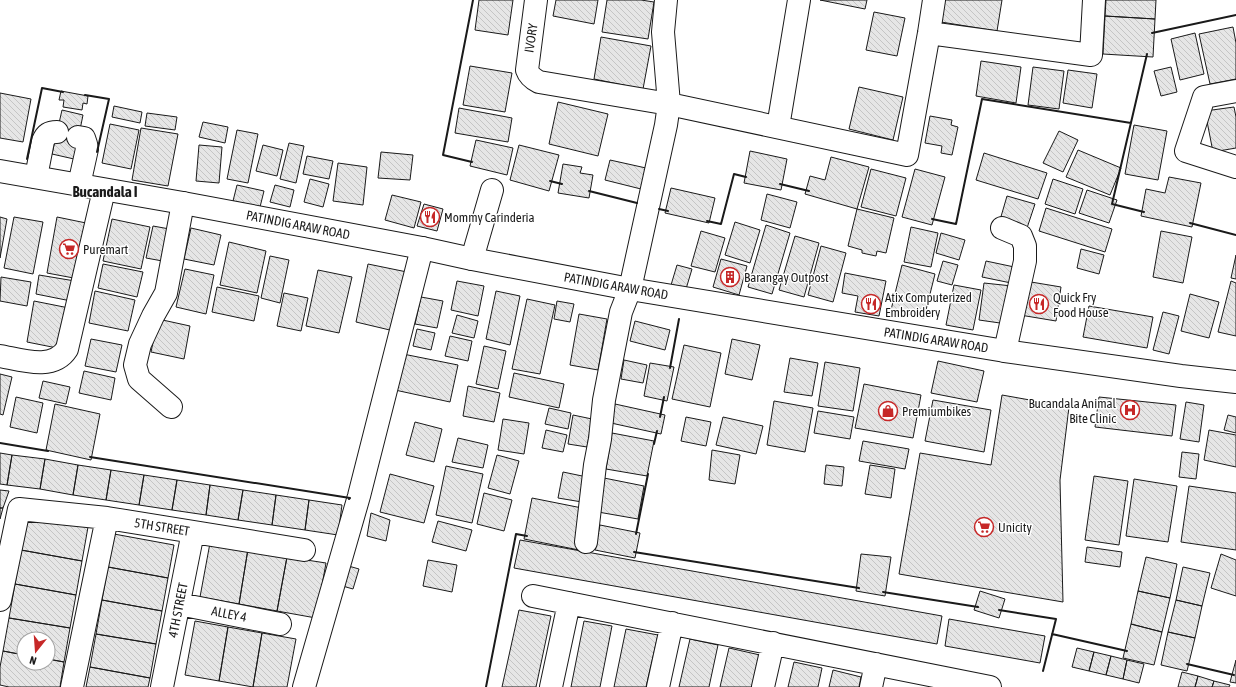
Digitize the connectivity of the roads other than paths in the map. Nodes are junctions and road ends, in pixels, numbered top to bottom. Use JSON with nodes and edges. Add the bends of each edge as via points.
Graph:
{"nodes":[{"id":1,"x":536,"y":0,"type":"edge"},
{"id":2,"x":666,"y":0,"type":"edge"},
{"id":3,"x":799,"y":0,"type":"edge"},
{"id":4,"x":934,"y":0,"type":"edge"},
{"id":5,"x":1094,"y":0,"type":"edge"},
{"id":6,"x":929,"y":33,"type":"junction"},
{"id":7,"x":1236,"y":91,"type":"edge"},
{"id":8,"x":669,"y":104,"type":"junction"},
{"id":9,"x":778,"y":127,"type":"junction"},
{"id":10,"x":57,"y":132,"type":"dead end"},
{"id":11,"x":78,"y":137,"type":"dead end"},
{"id":12,"x":1236,"y":166,"type":"edge"},
{"id":13,"x":0,"y":171,"type":"edge"},
{"id":14,"x":36,"y":177,"type":"junction"},
{"id":15,"x":79,"y":185,"type":"junction"},
{"id":16,"x":104,"y":190,"type":"junction"},
{"id":17,"x":492,"y":190,"type":"dead end"},
{"id":18,"x":183,"y":203,"type":"junction"},
{"id":19,"x":1002,"y":228,"type":"dead end"},
{"id":20,"x":422,"y":248,"type":"junction"},
{"id":21,"x":472,"y":259,"type":"junction"},
{"id":22,"x":630,"y":289,"type":"junction"},
{"id":23,"x":1005,"y":351,"type":"junction"},
{"id":24,"x":0,"y":356,"type":"edge"},
{"id":25,"x":1236,"y":382,"type":"edge"},
{"id":26,"x":171,"y":407,"type":"dead end"},
{"id":27,"x":107,"y":518,"type":"junction"},
{"id":28,"x":193,"y":532,"type":"junction"},
{"id":29,"x":586,"y":542,"type":"dead end"},
{"id":30,"x":304,"y":550,"type":"dead end"},
{"id":31,"x":533,"y":596,"type":"dead end"},
{"id":32,"x":0,"y":600,"type":"edge"},
{"id":33,"x":569,"y":603,"type":"junction"},
{"id":34,"x":179,"y":604,"type":"junction"},
{"id":35,"x":672,"y":623,"type":"junction"},
{"id":36,"x":280,"y":624,"type":"dead end"},
{"id":37,"x":773,"y":643,"type":"junction"},
{"id":38,"x":876,"y":664,"type":"junction"},
{"id":39,"x":72,"y":687,"type":"edge"},
{"id":40,"x":162,"y":687,"type":"edge"},
{"id":41,"x":304,"y":687,"type":"edge"},
{"id":42,"x":551,"y":687,"type":"edge"},
{"id":43,"x":658,"y":687,"type":"edge"},
{"id":44,"x":763,"y":687,"type":"edge"},
{"id":45,"x":871,"y":687,"type":"edge"},
{"id":46,"x":990,"y":687,"type":"edge"}],
"edges":[{"from":1,"to":8,"type":"street","name":"IVORY","via":[[527,64],[527,70],[533,79]]},
{"from":2,"to":8,"type":"street","via":[[663,32]]},
{"from":3,"to":9,"type":"street"},
{"from":4,"to":6,"type":"street"},
{"from":5,"to":6,"type":"street","via":[[1091,55]]},
{"from":6,"to":9,"type":"street","via":[[907,155]]},
{"from":7,"to":12,"type":"street","via":[[1204,97],[1186,151]]},
{"from":8,"to":9,"type":"street"},
{"from":8,"to":22,"type":"street"},
{"from":10,"to":14,"type":"street","via":[[50,132],[45,136]]},
{"from":11,"to":15,"type":"street","via":[[84,138],[87,149]]},
{"from":13,"to":14,"type":"street","name":"PATINDIG ARAW ROAD"},
{"from":14,"to":15,"type":"street","name":"PATINDIG ARAW ROAD"},
{"from":15,"to":16,"type":"street","name":"PATINDIG ARAW ROAD"},
{"from":16,"to":18,"type":"street","name":"PATINDIG ARAW ROAD"},
{"from":16,"to":24,"type":"street","via":[[67,349],[63,356],[42,363]]},
{"from":17,"to":21,"type":"street"},
{"from":18,"to":20,"type":"street","name":"PATINDIG ARAW ROAD"},
{"from":18,"to":26,"type":"street","via":[[166,293],[140,344],[135,365],[139,379]]},
{"from":19,"to":23,"type":"street","via":[[1021,236],[1025,246],[1025,261]]},
{"from":20,"to":21,"type":"street","name":"PATINDIG ARAW ROAD"},
{"from":20,"to":41,"type":"street","via":[[359,496]]},
{"from":21,"to":22,"type":"street","name":"PATINDIG ARAW ROAD"},
{"from":22,"to":23,"type":"street","name":"PATINDIG ARAW ROAD"},
{"from":22,"to":29,"type":"street","via":[[621,312],[604,400]]},
{"from":23,"to":25,"type":"street","name":"PATINDIG ARAW ROAD"},
{"from":27,"to":28,"type":"street","name":"5TH STREET"},
{"from":27,"to":32,"type":"street","name":"5TH STREET","via":[[19,508]]},
{"from":27,"to":39,"type":"street"},
{"from":28,"to":30,"type":"street","name":"5TH STREET"},
{"from":28,"to":34,"type":"street","name":"4TH STREET"},
{"from":31,"to":33,"type":"street"},
{"from":33,"to":35,"type":"street"},
{"from":33,"to":42,"type":"street"},
{"from":34,"to":36,"type":"street","name":"ALLEY 4"},
{"from":34,"to":40,"type":"street","name":"4TH STREET"},
{"from":35,"to":37,"type":"street"},
{"from":35,"to":43,"type":"street"},
{"from":37,"to":38,"type":"street"},
{"from":37,"to":44,"type":"street"},
{"from":38,"to":45,"type":"street"},
{"from":38,"to":46,"type":"street"}]}
